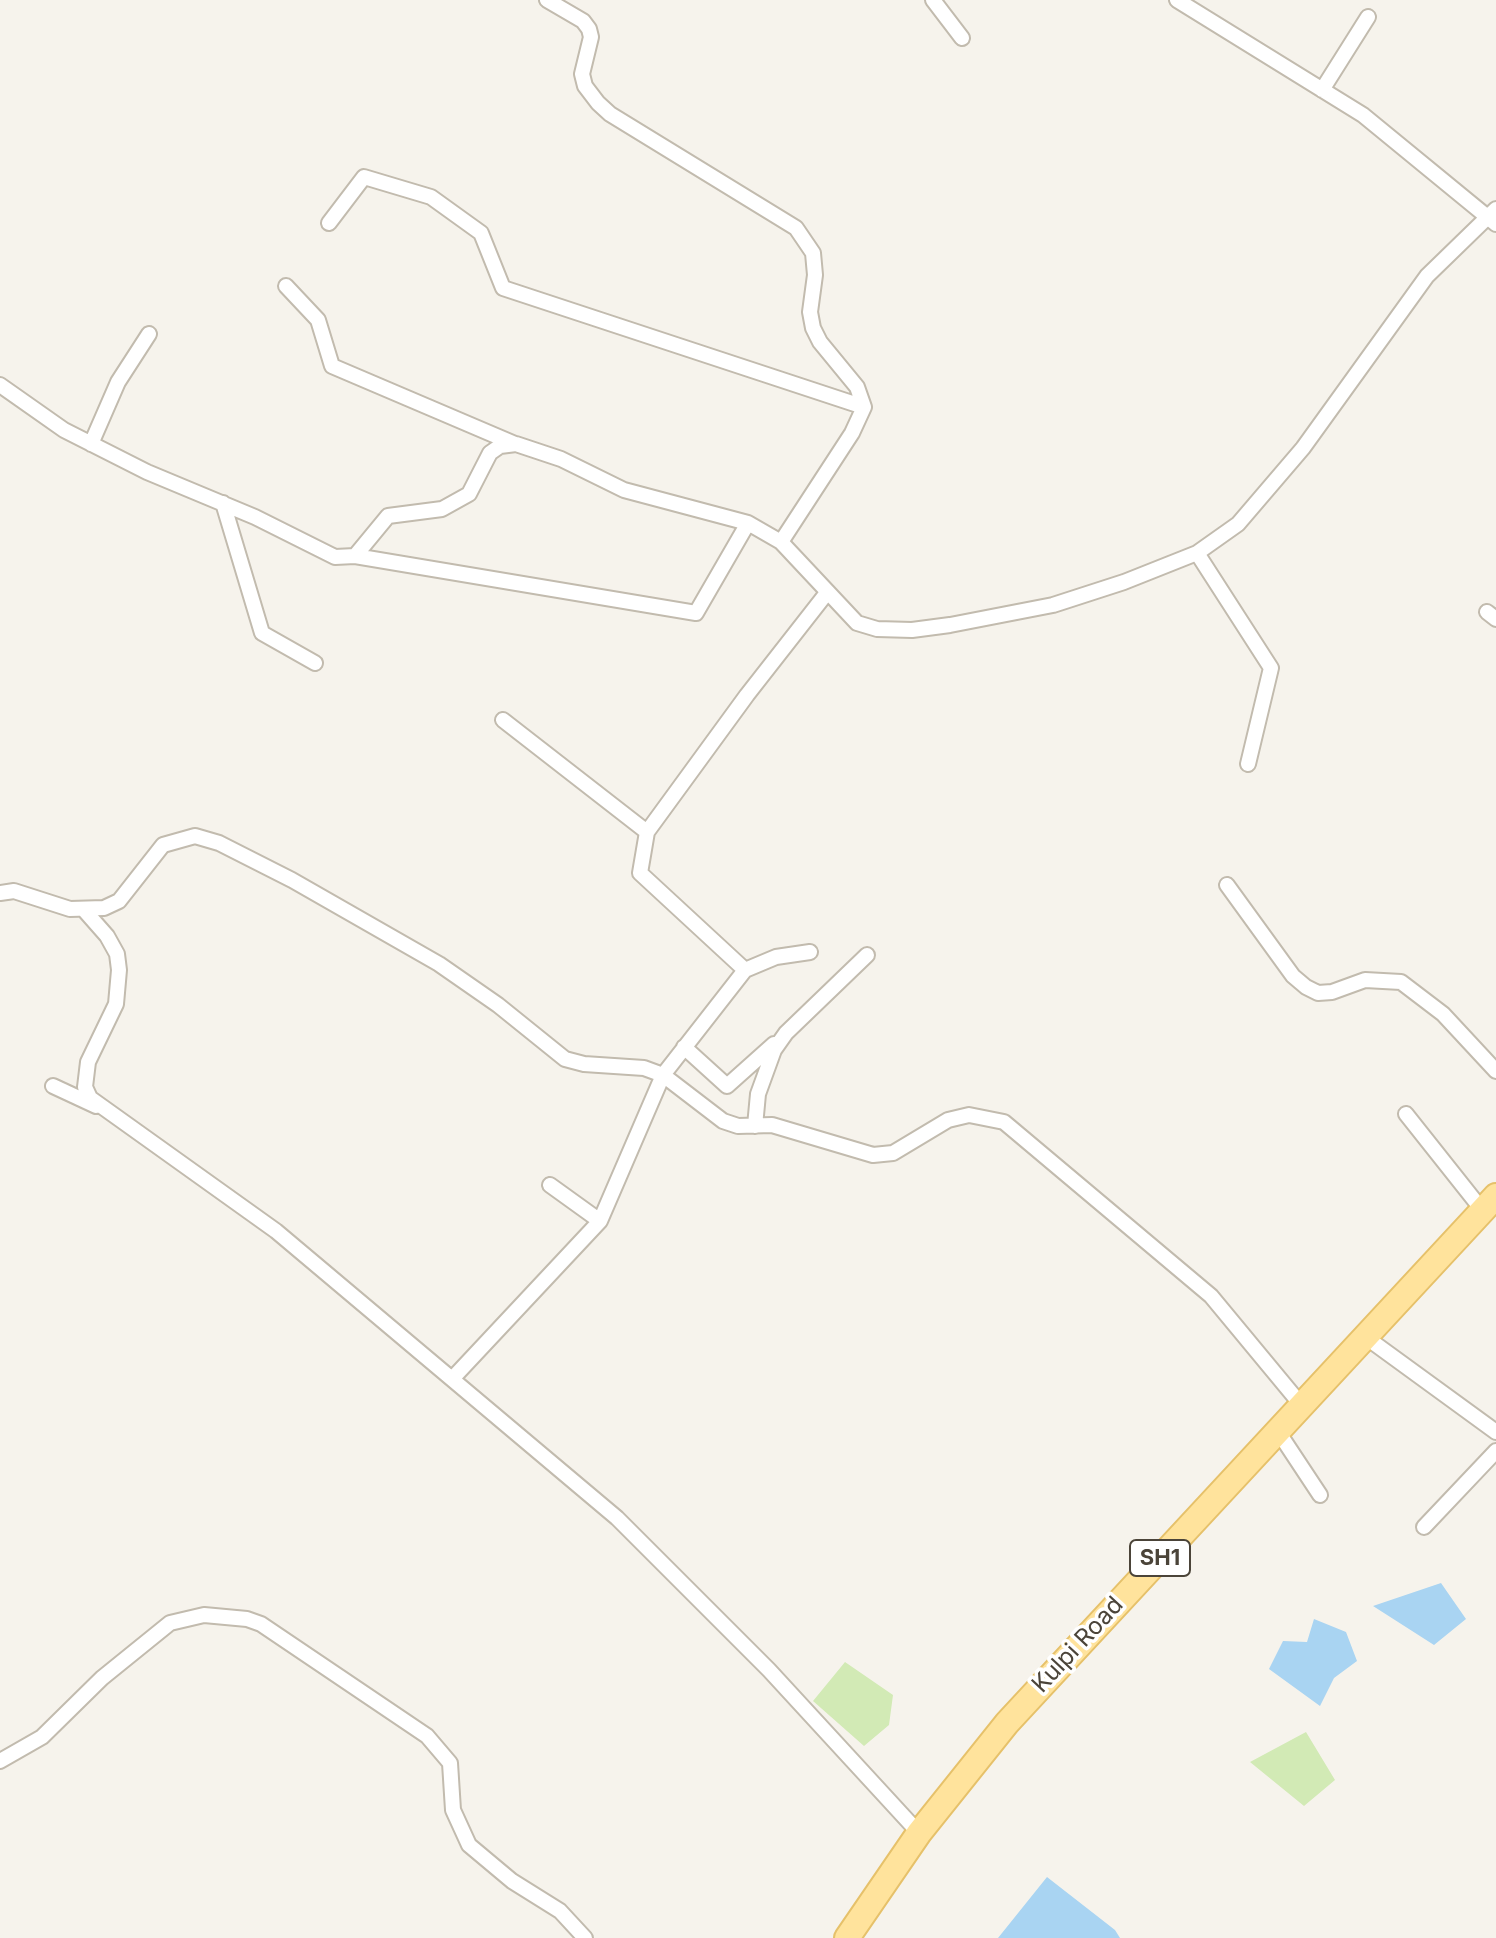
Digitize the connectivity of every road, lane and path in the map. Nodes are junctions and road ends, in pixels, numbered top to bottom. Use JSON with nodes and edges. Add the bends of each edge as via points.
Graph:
{"nodes":[{"id":1,"x":547,"y":0,"type":"edge"},
{"id":2,"x":933,"y":0,"type":"edge"},
{"id":3,"x":1177,"y":0,"type":"edge"},
{"id":4,"x":1368,"y":17,"type":"dead end"},
{"id":5,"x":962,"y":38,"type":"dead end"},
{"id":6,"x":1322,"y":90,"type":"junction"},
{"id":7,"x":1493,"y":217,"type":"edge"},
{"id":8,"x":329,"y":223,"type":"dead end"},
{"id":9,"x":286,"y":286,"type":"dead end"},
{"id":10,"x":149,"y":334,"type":"dead end"},
{"id":11,"x":1,"y":391,"type":"edge"},
{"id":12,"x":864,"y":407,"type":"junction"},
{"id":13,"x":91,"y":444,"type":"junction"},
{"id":14,"x":516,"y":444,"type":"junction"},
{"id":15,"x":223,"y":503,"type":"junction"},
{"id":16,"x":748,"y":523,"type":"junction"},
{"id":17,"x":781,"y":542,"type":"junction"},
{"id":18,"x":1197,"y":553,"type":"junction"},
{"id":19,"x":355,"y":556,"type":"junction"},
{"id":20,"x":826,"y":594,"type":"junction"},
{"id":21,"x":315,"y":663,"type":"dead end"},
{"id":22,"x":503,"y":720,"type":"dead end"},
{"id":23,"x":1248,"y":764,"type":"dead end"},
{"id":24,"x":647,"y":832,"type":"junction"},
{"id":25,"x":1227,"y":885,"type":"dead end"},
{"id":26,"x":0,"y":893,"type":"edge"},
{"id":27,"x":85,"y":911,"type":"junction"},
{"id":28,"x":810,"y":952,"type":"dead end"},
{"id":29,"x":867,"y":955,"type":"dead end"},
{"id":30,"x":745,"y":970,"type":"junction"},
{"id":31,"x":786,"y":1033,"type":"junction"},
{"id":32,"x":684,"y":1047,"type":"junction"},
{"id":33,"x":1496,"y":1071,"type":"edge"},
{"id":34,"x":663,"y":1075,"type":"junction"},
{"id":35,"x":53,"y":1086,"type":"dead end"},
{"id":36,"x":100,"y":1108,"type":"junction"},
{"id":37,"x":1406,"y":1114,"type":"dead end"},
{"id":38,"x":755,"y":1126,"type":"junction"},
{"id":39,"x":550,"y":1185,"type":"dead end"},
{"id":40,"x":1489,"y":1204,"type":"edge"},
{"id":41,"x":600,"y":1221,"type":"junction"},
{"id":42,"x":1367,"y":1338,"type":"junction"},
{"id":43,"x":452,"y":1379,"type":"junction"},
{"id":44,"x":1303,"y":1407,"type":"junction"},
{"id":45,"x":1496,"y":1432,"type":"edge"},
{"id":46,"x":1279,"y":1433,"type":"junction"},
{"id":47,"x":1496,"y":1451,"type":"edge"},
{"id":48,"x":1320,"y":1495,"type":"dead end"},
{"id":49,"x":1424,"y":1527,"type":"dead end"},
{"id":50,"x":0,"y":1761,"type":"edge"},
{"id":51,"x":919,"y":1833,"type":"junction"},
{"id":52,"x":585,"y":1938,"type":"edge"},
{"id":53,"x":847,"y":1938,"type":"edge"}],
"edges":[{"from":1,"to":12,"type":"street","via":[[589,29],[582,74],[604,109],[807,239],[816,264],[813,328],[857,387]]},
{"from":2,"to":5,"type":"street"},
{"from":3,"to":6,"type":"street"},
{"from":4,"to":6,"type":"street"},
{"from":6,"to":7,"type":"street","via":[[1363,115]]},
{"from":7,"to":18,"type":"street","via":[[1451,249],[1427,276],[1278,480],[1238,524]]},
{"from":8,"to":12,"type":"street","via":[[364,177],[431,197],[481,233],[503,288]]},
{"from":9,"to":14,"type":"street","via":[[318,320],[332,366]]},
{"from":10,"to":13,"type":"street","via":[[118,382]]},
{"from":11,"to":13,"type":"street"},
{"from":12,"to":17,"type":"street"},
{"from":13,"to":15,"type":"street"},
{"from":14,"to":16,"type":"street","via":[[624,490]]},
{"from":14,"to":19,"type":"street","via":[[490,453],[469,494],[442,509],[388,516]]},
{"from":15,"to":19,"type":"street","via":[[320,552],[345,559]]},
{"from":15,"to":21,"type":"street","via":[[262,633]]},
{"from":16,"to":17,"type":"street"},
{"from":16,"to":19,"type":"street","via":[[696,613]]},
{"from":17,"to":20,"type":"street"},
{"from":18,"to":20,"type":"street","via":[[1053,605],[925,628],[877,629],[857,623]]},
{"from":18,"to":23,"type":"street","via":[[1271,668]]},
{"from":20,"to":24,"type":"street"},
{"from":22,"to":24,"type":"street"},
{"from":24,"to":30,"type":"street","via":[[640,873]]},
{"from":25,"to":33,"type":"street","via":[[1306,987],[1318,993],[1365,980],[1401,982],[1443,1014]]},
{"from":26,"to":27,"type":"street","via":[[14,891]]},
{"from":27,"to":34,"type":"street","via":[[119,901],[163,845],[195,836],[219,843],[439,964],[565,1059]]},
{"from":27,"to":36,"type":"street","via":[[107,936],[119,970],[116,1004],[84,1076],[90,1098]]},
{"from":28,"to":30,"type":"street","via":[[776,957]]},
{"from":29,"to":31,"type":"street"},
{"from":30,"to":32,"type":"street"},
{"from":31,"to":32,"type":"street","via":[[727,1086]]},
{"from":31,"to":38,"type":"street","via":[[765,1072]]},
{"from":32,"to":34,"type":"street"},
{"from":34,"to":38,"type":"street","via":[[723,1121]]},
{"from":34,"to":41,"type":"street"},
{"from":35,"to":36,"type":"street"},
{"from":36,"to":43,"type":"street","via":[[237,1201]]},
{"from":37,"to":40,"type":"street"},
{"from":38,"to":44,"type":"street","via":[[791,1130],[873,1155],[893,1153],[948,1120],[969,1115],[1004,1122],[1211,1296]]},
{"from":39,"to":41,"type":"street"},
{"from":40,"to":42,"type":"main road","name":"Kulpi Road","number":"SH1"},
{"from":41,"to":43,"type":"street"},
{"from":42,"to":44,"type":"main road","name":"Kulpi Road","number":"SH1"},
{"from":42,"to":45,"type":"street"},
{"from":43,"to":51,"type":"street","via":[[617,1518],[769,1670]]},
{"from":44,"to":46,"type":"main road","name":"Kulpi Road","number":"SH1"},
{"from":46,"to":48,"type":"street"},
{"from":46,"to":51,"type":"main road","name":"Kulpi Road","number":"SH1","via":[[1017,1712]]},
{"from":47,"to":49,"type":"street"},
{"from":50,"to":52,"type":"street","via":[[42,1737],[102,1678],[170,1623],[204,1615],[247,1619],[436,1744],[450,1763],[453,1810],[469,1845],[560,1911]]},
{"from":51,"to":53,"type":"main road","name":"Kulpi Road","number":"SH1"}]}
